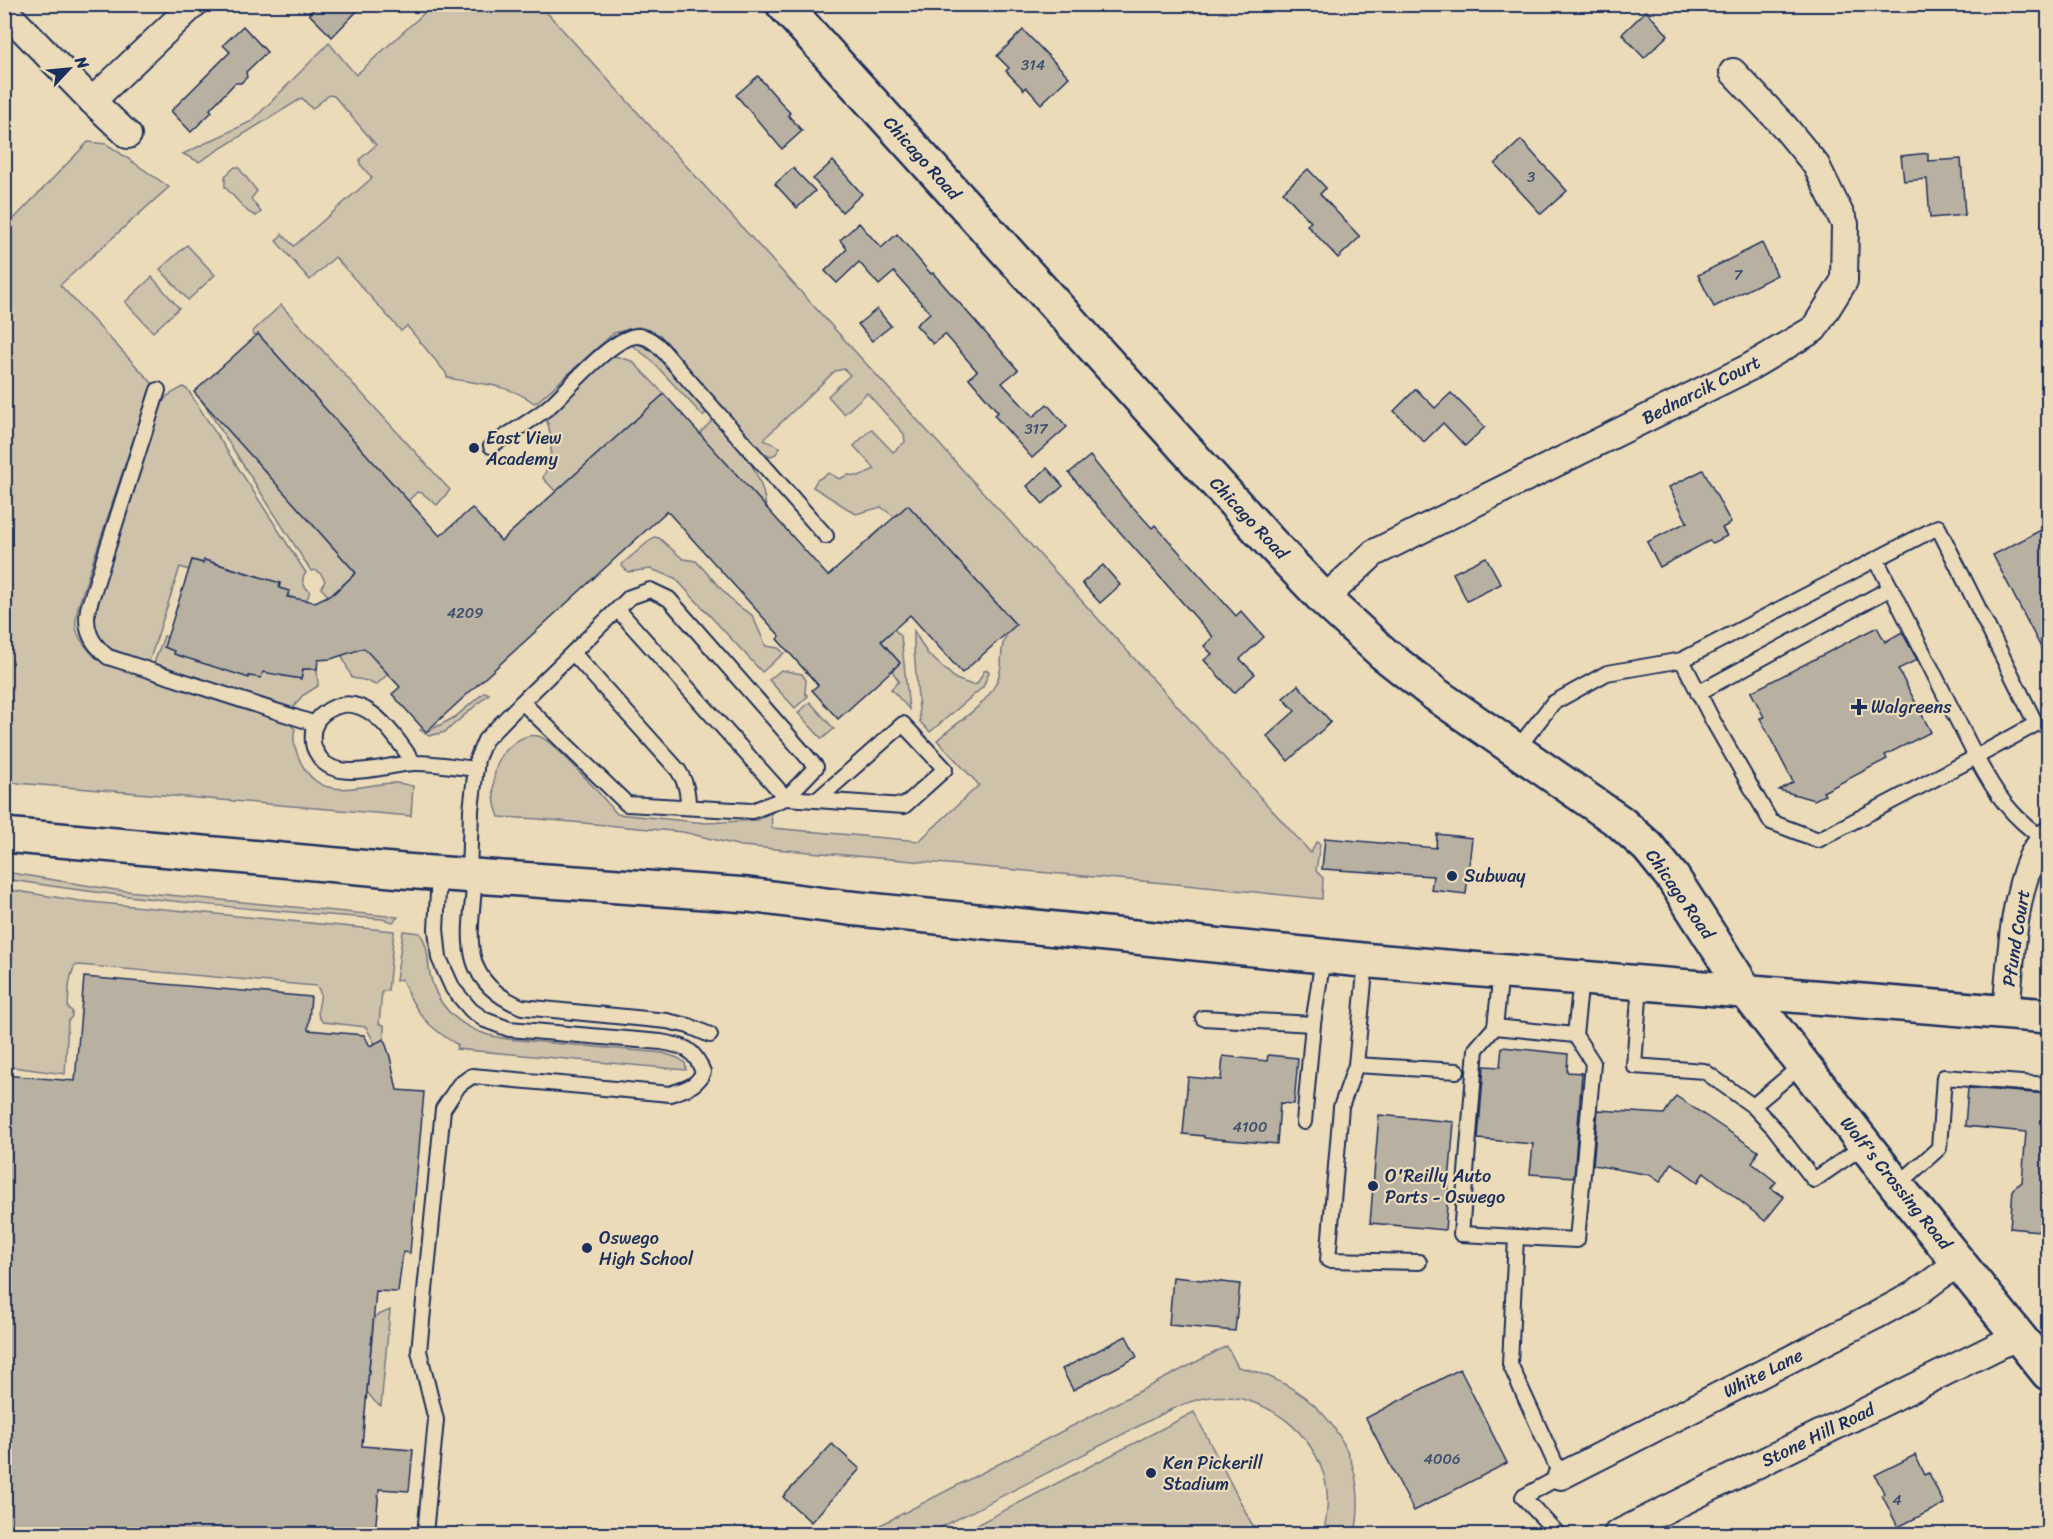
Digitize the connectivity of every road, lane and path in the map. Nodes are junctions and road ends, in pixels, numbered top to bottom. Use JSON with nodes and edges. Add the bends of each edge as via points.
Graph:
{"nodes":[{"id":1,"x":194,"y":4,"type":"edge"},
{"id":2,"x":783,"y":4,"type":"edge"},
{"id":3,"x":4,"y":10,"type":"edge"},
{"id":4,"x":1733,"y":72,"type":"dead end"},
{"id":5,"x":92,"y":101,"type":"junction"},
{"id":6,"x":128,"y":135,"type":"dead end"},
{"id":7,"x":158,"y":390,"type":"dead end"},
{"id":8,"x":491,"y":446,"type":"dead end"},
{"id":9,"x":826,"y":536,"type":"dead end"},
{"id":10,"x":1876,"y":560,"type":"junction"},
{"id":11,"x":1891,"y":588,"type":"junction"},
{"id":12,"x":1324,"y":599,"type":"junction"},
{"id":13,"x":618,"y":610,"type":"junction"},
{"id":14,"x":573,"y":652,"type":"junction"},
{"id":15,"x":1682,"y":660,"type":"junction"},
{"id":16,"x":1698,"y":693,"type":"junction"},
{"id":17,"x":522,"y":702,"type":"junction"},
{"id":18,"x":316,"y":724,"type":"junction"},
{"id":19,"x":1516,"y":750,"type":"junction"},
{"id":20,"x":1976,"y":756,"type":"junction"},
{"id":21,"x":414,"y":763,"type":"junction"},
{"id":22,"x":476,"y":770,"type":"junction"},
{"id":23,"x":786,"y":798,"type":"junction"},
{"id":24,"x":817,"y":800,"type":"junction"},
{"id":25,"x":688,"y":807,"type":"junction"},
{"id":26,"x":4,"y":835,"type":"edge"},
{"id":27,"x":2047,"y":838,"type":"edge"},
{"id":28,"x":461,"y":875,"type":"junction"},
{"id":29,"x":1323,"y":957,"type":"junction"},
{"id":30,"x":1366,"y":961,"type":"junction"},
{"id":31,"x":1501,"y":972,"type":"junction"},
{"id":32,"x":1581,"y":979,"type":"junction"},
{"id":33,"x":1640,"y":984,"type":"junction"},
{"id":34,"x":1745,"y":990,"type":"junction"},
{"id":35,"x":2006,"y":1012,"type":"junction"},
{"id":36,"x":2049,"y":1016,"type":"edge"},
{"id":37,"x":1203,"y":1018,"type":"dead end"},
{"id":38,"x":1313,"y":1024,"type":"junction"},
{"id":39,"x":1495,"y":1027,"type":"junction"},
{"id":40,"x":710,"y":1035,"type":"dead end"},
{"id":41,"x":1575,"y":1035,"type":"junction"},
{"id":42,"x":1356,"y":1065,"type":"junction"},
{"id":43,"x":1802,"y":1065,"type":"junction"},
{"id":44,"x":1457,"y":1071,"type":"dead end"},
{"id":45,"x":2049,"y":1085,"type":"edge"},
{"id":46,"x":1753,"y":1106,"type":"junction"},
{"id":47,"x":1304,"y":1122,"type":"dead end"},
{"id":48,"x":1865,"y":1145,"type":"junction"},
{"id":49,"x":1897,"y":1186,"type":"junction"},
{"id":50,"x":1516,"y":1237,"type":"junction"},
{"id":51,"x":1419,"y":1262,"type":"dead end"},
{"id":52,"x":1959,"y":1262,"type":"junction"},
{"id":53,"x":2018,"y":1336,"type":"junction"},
{"id":54,"x":2049,"y":1373,"type":"edge"},
{"id":55,"x":1561,"y":1476,"type":"junction"},
{"id":56,"x":425,"y":1534,"type":"edge"},
{"id":57,"x":1558,"y":1534,"type":"edge"},
{"id":58,"x":1617,"y":1534,"type":"edge"}],
"edges":[{"from":1,"to":5,"type":"street"},
{"from":2,"to":12,"type":"main road","name":"Chicago Road"},
{"from":3,"to":5,"type":"street"},
{"from":4,"to":12,"type":"street","name":"Bednarcik Court","via":[[1816,165],[1845,224],[1844,281],[1814,329],[1748,368],[1374,553]]},
{"from":5,"to":6,"type":"street"},
{"from":7,"to":18,"type":"lane","via":[[88,609],[87,631],[108,657]]},
{"from":8,"to":9,"type":"lane","via":[[550,405],[601,356],[638,336],[653,342],[677,367]]},
{"from":10,"to":11,"type":"lane"},
{"from":10,"to":15,"type":"lane"},
{"from":10,"to":20,"type":"lane","via":[[1938,527],[2036,724]]},
{"from":11,"to":16,"type":"lane"},
{"from":11,"to":20,"type":"lane"},
{"from":12,"to":19,"type":"main road","name":"Chicago Road","via":[[1435,694]]},
{"from":13,"to":14,"type":"lane"},
{"from":13,"to":23,"type":"lane"},
{"from":13,"to":23,"type":"lane","via":[[630,597],[650,590],[669,599],[816,767]]},
{"from":14,"to":17,"type":"lane"},
{"from":14,"to":25,"type":"lane","via":[[678,770],[686,786]]},
{"from":15,"to":16,"type":"lane"},
{"from":15,"to":19,"type":"lane","via":[[1607,673],[1553,703]]},
{"from":16,"to":20,"type":"lane","via":[[1771,822],[1818,840]]},
{"from":17,"to":22,"type":"lane","via":[[485,740]]},
{"from":17,"to":25,"type":"lane","via":[[627,804]]},
{"from":18,"to":21,"type":"lane","via":[[335,705],[353,703],[371,713]]},
{"from":18,"to":21,"type":"lane","via":[[312,731],[313,748],[324,764],[342,772]]},
{"from":19,"to":34,"type":"main road","name":"Chicago Road","via":[[1620,822],[1648,847],[1673,878]]},
{"from":20,"to":27,"type":"lane","via":[[1996,794],[2025,826]]},
{"from":21,"to":22,"type":"lane"},
{"from":22,"to":28,"type":"lane"},
{"from":23,"to":24,"type":"lane"},
{"from":23,"to":25,"type":"lane","via":[[752,811]]},
{"from":24,"to":24,"type":"lane","via":[[904,806],[945,769],[903,724]]},
{"from":26,"to":28,"type":"main road"},
{"from":27,"to":35,"type":"street","name":"Pfund Court","via":[[2032,855],[2020,898]]},
{"from":28,"to":29,"type":"main road","via":[[748,895]]},
{"from":28,"to":40,"type":"lane","via":[[473,961],[485,983],[505,1000],[522,1007],[667,1021]]},
{"from":28,"to":56,"type":"lane","via":[[436,929],[439,958],[453,989],[471,1010],[509,1029],[676,1045],[693,1053],[703,1072],[691,1087],[670,1094],[472,1076],[459,1085],[442,1109],[419,1351],[436,1420]]},
{"from":29,"to":30,"type":"main road"},
{"from":29,"to":38,"type":"lane"},
{"from":30,"to":31,"type":"main road"},
{"from":30,"to":42,"type":"lane"},
{"from":31,"to":32,"type":"main road"},
{"from":31,"to":39,"type":"lane"},
{"from":32,"to":33,"type":"main road"},
{"from":32,"to":41,"type":"lane"},
{"from":33,"to":34,"type":"main road"},
{"from":33,"to":46,"type":"lane","via":[[1634,1066],[1704,1071]]},
{"from":34,"to":35,"type":"main road"},
{"from":34,"to":43,"type":"main road","name":"Wolf's Crossing Road"},
{"from":35,"to":36,"type":"main road"},
{"from":37,"to":38,"type":"lane"},
{"from":38,"to":47,"type":"lane"},
{"from":39,"to":41,"type":"lane"},
{"from":39,"to":50,"type":"lane","via":[[1476,1049],[1461,1234]]},
{"from":41,"to":50,"type":"lane","via":[[1593,1064],[1577,1240]]},
{"from":42,"to":44,"type":"lane"},
{"from":42,"to":51,"type":"lane","via":[[1341,1107],[1328,1260]]},
{"from":43,"to":46,"type":"lane"},
{"from":43,"to":48,"type":"main road","name":"Wolf's Crossing Road"},
{"from":45,"to":49,"type":"lane","via":[[1944,1077],[1940,1148]]},
{"from":46,"to":48,"type":"lane","via":[[1814,1180]]},
{"from":48,"to":49,"type":"main road","name":"Wolf's Crossing Road"},
{"from":49,"to":52,"type":"main road","name":"Wolf's Crossing Road"},
{"from":50,"to":55,"type":"lane","via":[[1510,1364]]},
{"from":52,"to":53,"type":"main road","name":"Wolf's Crossing Road"},
{"from":52,"to":55,"type":"street","name":"White Lane","via":[[1917,1293],[1875,1316]]},
{"from":53,"to":54,"type":"main road","name":"Wolf's Crossing Road"},
{"from":53,"to":58,"type":"street","name":"Stone Hill Road"},
{"from":55,"to":57,"type":"lane","via":[[1523,1497]]}]}
